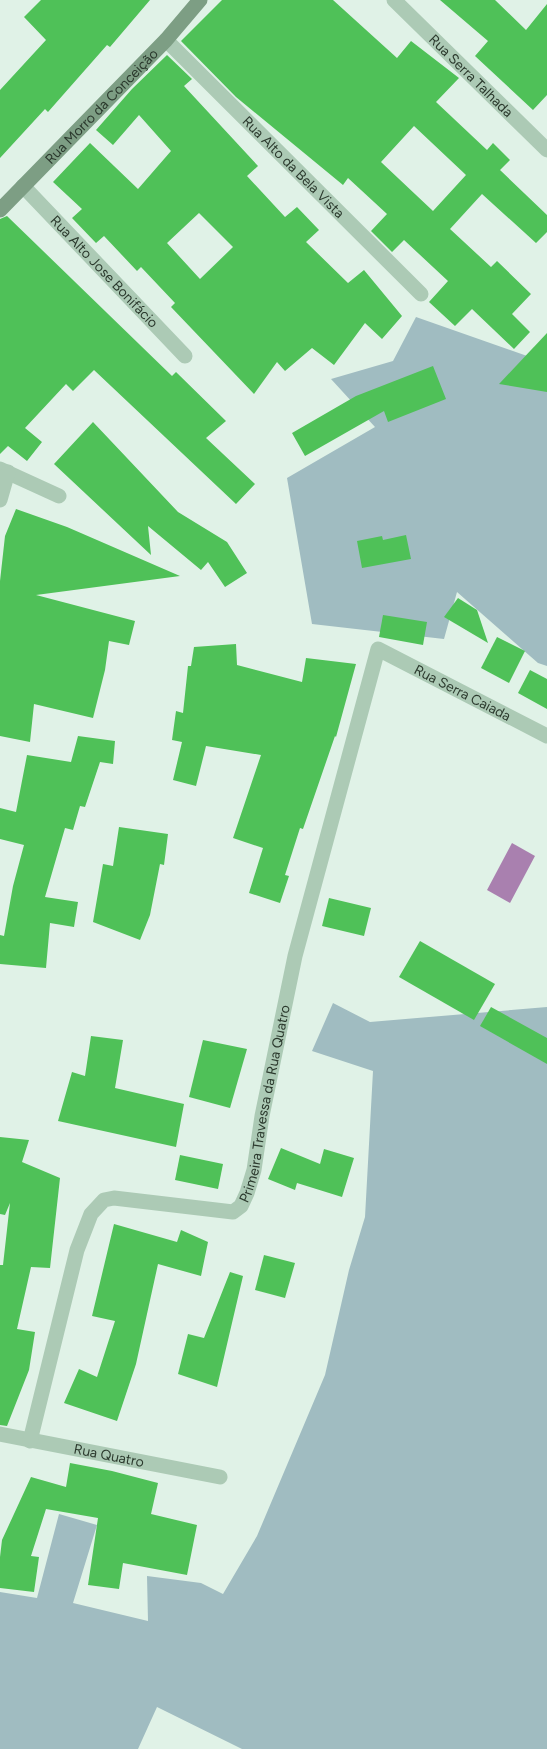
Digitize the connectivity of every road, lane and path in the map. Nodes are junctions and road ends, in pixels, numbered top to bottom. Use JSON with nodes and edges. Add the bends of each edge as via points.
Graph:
{"nodes":[{"id":1,"x":200,"y":0,"type":"edge"},
{"id":2,"x":394,"y":0,"type":"edge"},
{"id":3,"x":166,"y":40,"type":"junction"},
{"id":4,"x":547,"y":150,"type":"edge"},
{"id":5,"x":23,"y":186,"type":"junction"},
{"id":6,"x":0,"y":210,"type":"edge"},
{"id":7,"x":421,"y":294,"type":"dead end"},
{"id":8,"x":185,"y":356,"type":"dead end"},
{"id":9,"x":4,"y":470,"type":"edge"},
{"id":10,"x":59,"y":496,"type":"dead end"},
{"id":11,"x":0,"y":500,"type":"edge"},
{"id":12,"x":378,"y":649,"type":"joint"},
{"id":13,"x":547,"y":736,"type":"edge"},
{"id":14,"x":0,"y":1434,"type":"edge"},
{"id":15,"x":30,"y":1441,"type":"junction"},
{"id":16,"x":220,"y":1477,"type":"dead end"}],
"edges":[{"from":1,"to":3,"type":"street","name":"Rua Morro da Conceição"},
{"from":2,"to":4,"type":"street","name":"Rua Serra Talhada"},
{"from":3,"to":5,"type":"street","name":"Rua Morro da Conceição"},
{"from":3,"to":7,"type":"street","name":"Rua Alto da Bela Vista"},
{"from":5,"to":6,"type":"street","name":"Rua Morro da Conceição"},
{"from":5,"to":8,"type":"street","name":"Rua Alto Jose Bonifácio"},
{"from":9,"to":10,"type":"street"},
{"from":9,"to":11,"type":"street"},
{"from":12,"to":13,"type":"street","name":"Rua Serra Caiada"},
{"from":12,"to":15,"type":"street","name":"Primeira Travessa da Rua Quatro","via":[[295,956],[247,1194],[241,1206],[233,1212],[114,1198],[104,1200],[91,1214],[77,1250]]},
{"from":14,"to":15,"type":"street","name":"Rua Quatro"},
{"from":15,"to":16,"type":"street","name":"Rua Quatro"}]}
